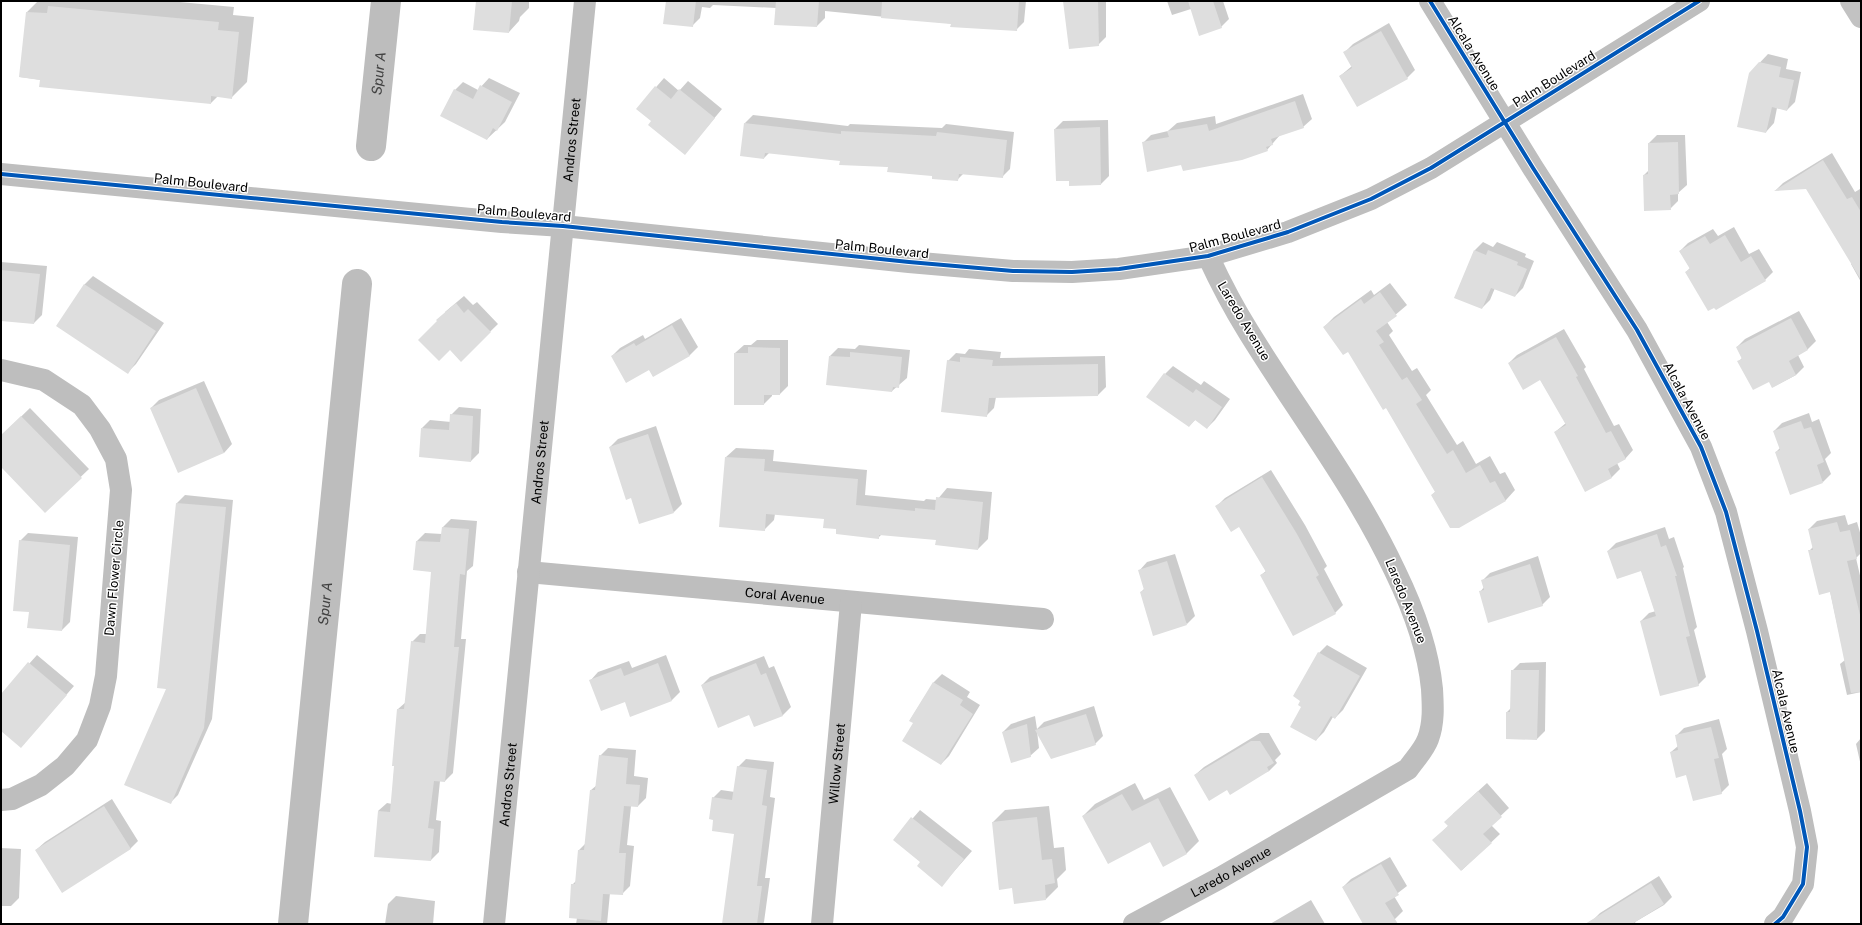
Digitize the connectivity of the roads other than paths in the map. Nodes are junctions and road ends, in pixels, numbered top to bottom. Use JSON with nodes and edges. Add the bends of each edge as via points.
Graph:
{"nodes":[{"id":1,"x":585,"y":1,"type":"edge"},
{"id":2,"x":1430,"y":1,"type":"edge"},
{"id":3,"x":1699,"y":1,"type":"edge"},
{"id":4,"x":1851,"y":1,"type":"edge"},
{"id":5,"x":1861,"y":17,"type":"edge"},
{"id":6,"x":1505,"y":121,"type":"junction"},
{"id":7,"x":1,"y":174,"type":"edge"},
{"id":8,"x":563,"y":226,"type":"junction"},
{"id":9,"x":1208,"y":256,"type":"junction"},
{"id":10,"x":1,"y":370,"type":"edge"},
{"id":11,"x":528,"y":572,"type":"junction"},
{"id":12,"x":851,"y":603,"type":"junction"},
{"id":13,"x":1042,"y":620,"type":"dead end"},
{"id":14,"x":1,"y":800,"type":"edge"},
{"id":15,"x":494,"y":924,"type":"edge"},
{"id":16,"x":822,"y":924,"type":"edge"},
{"id":17,"x":1134,"y":924,"type":"edge"},
{"id":18,"x":1775,"y":924,"type":"edge"}],
"edges":[{"from":1,"to":8,"type":"street","name":"Andros Street"},
{"from":2,"to":6,"type":"street","name":"Alcala Avenue"},
{"from":3,"to":6,"type":"street","name":"Palm Boulevard"},
{"from":4,"to":5,"type":"street"},
{"from":6,"to":9,"type":"street","name":"Palm Boulevard","via":[[1431,168],[1371,199],[1288,232]]},
{"from":6,"to":18,"type":"street","name":"Alcala Avenue","via":[[1648,350],[1701,447],[1726,512],[1759,639],[1807,847],[1803,884],[1783,917]]},
{"from":7,"to":8,"type":"street","name":"Palm Boulevard"},
{"from":8,"to":9,"type":"street","name":"Palm Boulevard","via":[[1013,271],[1072,272],[1119,269]]},
{"from":8,"to":11,"type":"street","name":"Andros Street"},
{"from":9,"to":17,"type":"street","name":"Laredo Avenue","via":[[1248,331],[1378,534],[1406,592],[1421,631],[1431,673],[1434,710],[1428,740],[1408,769],[1220,878]]},
{"from":10,"to":14,"type":"street","name":"Dawn Flower Circle","via":[[44,380],[82,405],[100,429],[116,459],[121,490],[106,676],[100,706],[87,740],[65,766],[41,785],[12,799]]},
{"from":11,"to":12,"type":"street","name":"Coral Avenue"},
{"from":11,"to":15,"type":"street","name":"Andros Street"},
{"from":12,"to":13,"type":"street","name":"Coral Avenue"},
{"from":12,"to":16,"type":"street","name":"Willow Street"}]}
